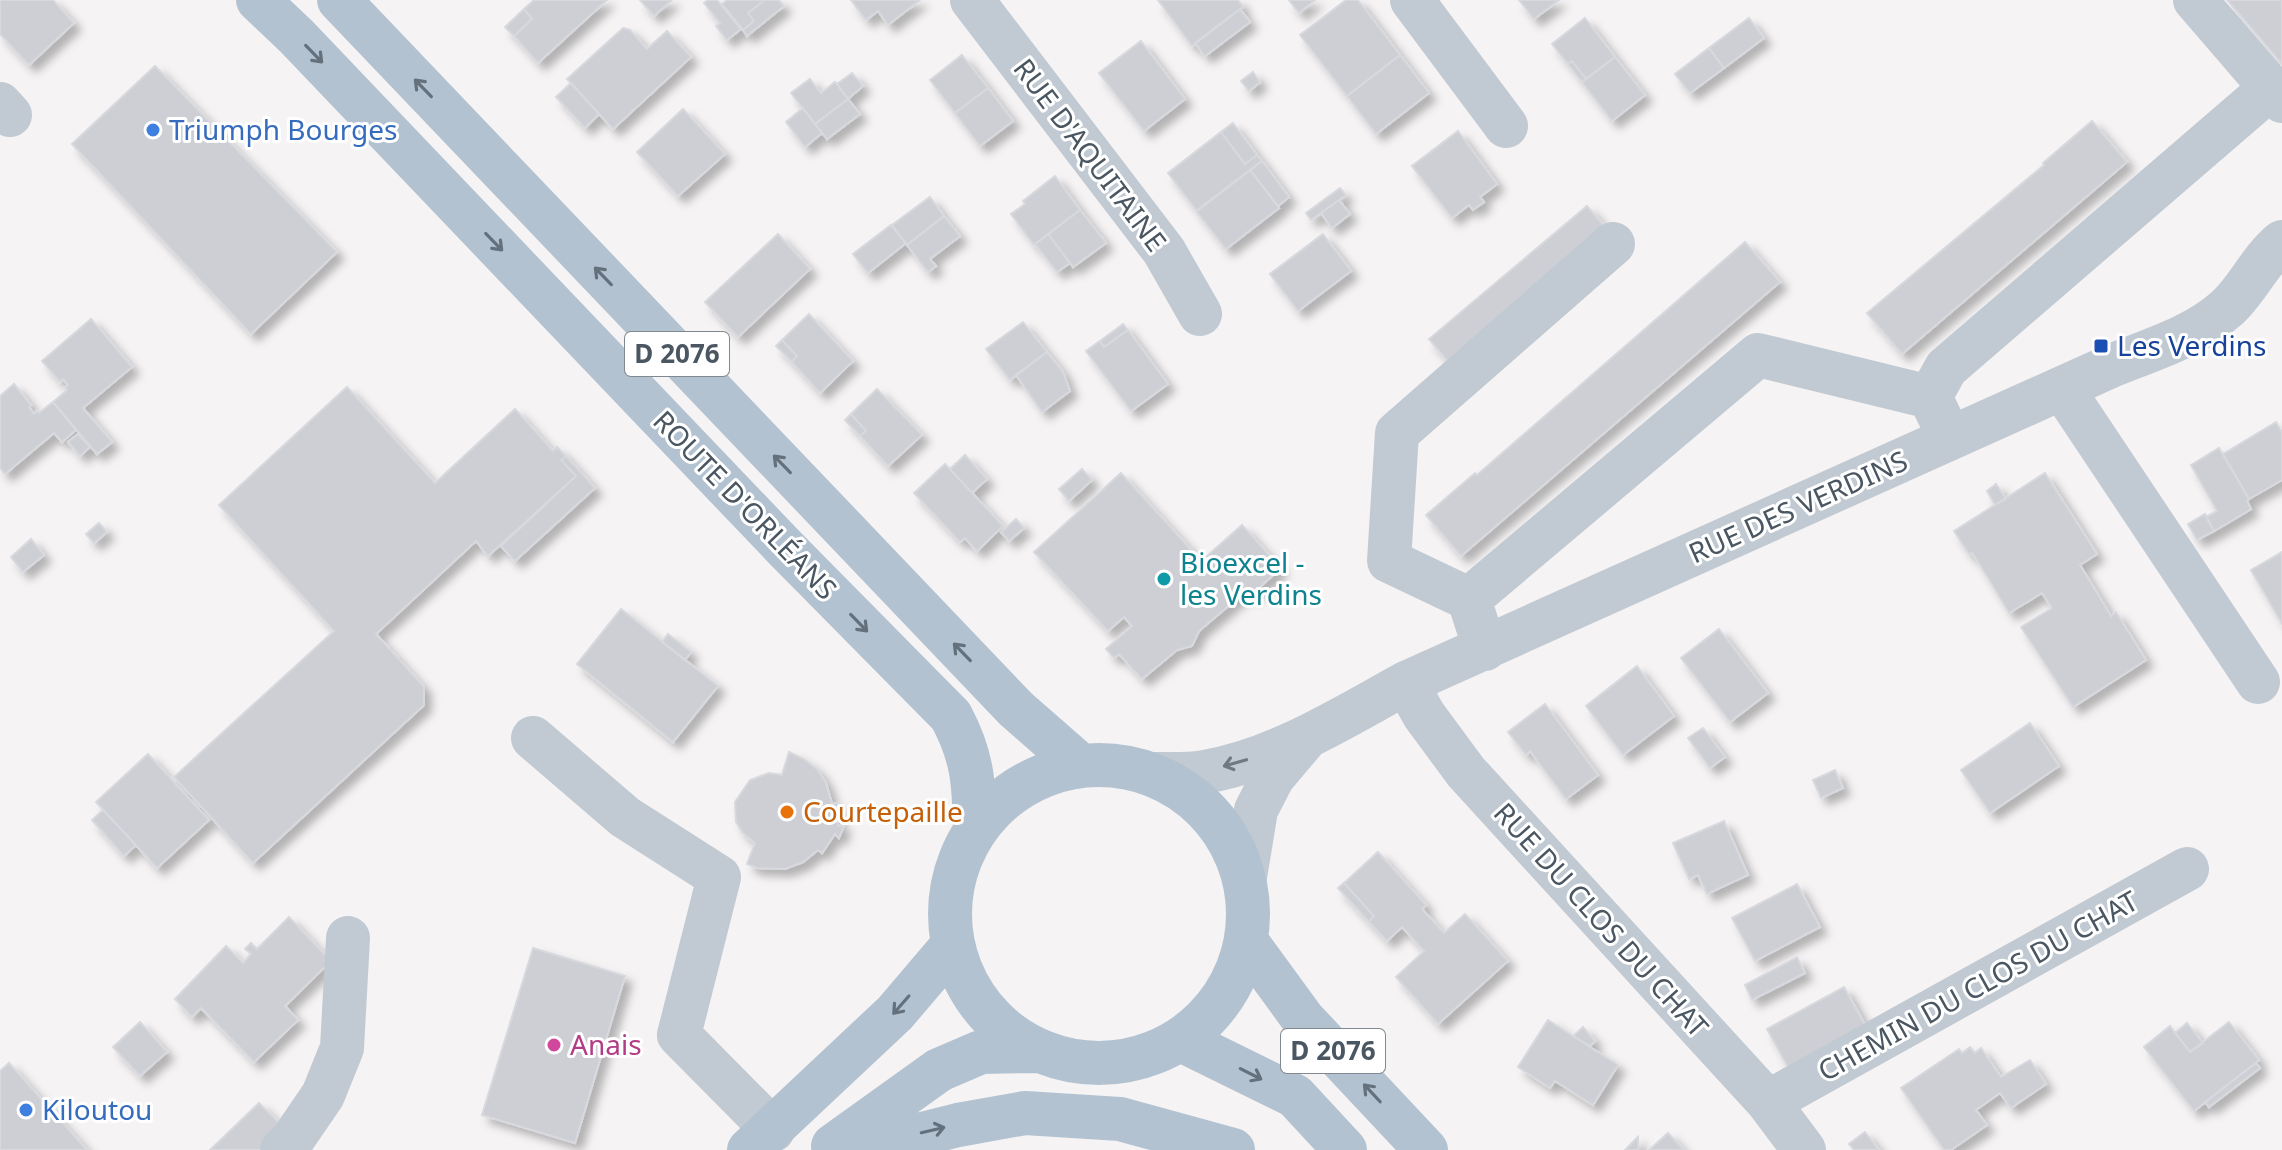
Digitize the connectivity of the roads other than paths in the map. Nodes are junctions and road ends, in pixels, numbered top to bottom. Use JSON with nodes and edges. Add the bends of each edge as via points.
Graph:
{"nodes":[{"id":1,"x":258,"y":0,"type":"edge"},
{"id":2,"x":339,"y":0,"type":"edge"},
{"id":3,"x":1412,"y":0,"type":"edge"},
{"id":4,"x":2195,"y":0,"type":"edge"},
{"id":5,"x":991,"y":7,"type":"edge"},
{"id":6,"x":2276,"y":95,"type":"edge"},
{"id":7,"x":1506,"y":126,"type":"dead end"},
{"id":8,"x":1613,"y":244,"type":"dead end"},
{"id":9,"x":2277,"y":252,"type":"edge"},
{"id":10,"x":1200,"y":314,"type":"dead end"},
{"id":11,"x":2062,"y":388,"type":"junction"},
{"id":12,"x":1930,"y":397,"type":"junction"},
{"id":13,"x":1950,"y":438,"type":"junction"},
{"id":14,"x":1469,"y":599,"type":"junction"},
{"id":15,"x":1485,"y":649,"type":"junction"},
{"id":16,"x":2258,"y":682,"type":"dead end"},
{"id":17,"x":1406,"y":683,"type":"junction"},
{"id":18,"x":1308,"y":737,"type":"junction"},
{"id":19,"x":533,"y":738,"type":"dead end"},
{"id":20,"x":1080,"y":765,"type":"junction"},
{"id":21,"x":1154,"y":774,"type":"junction"},
{"id":22,"x":975,"y":829,"type":"junction"},
{"id":23,"x":2187,"y":869,"type":"dead end"},
{"id":24,"x":1245,"y":877,"type":"junction"},
{"id":25,"x":348,"y":938,"type":"dead end"},
{"id":26,"x":1249,"y":945,"type":"junction"},
{"id":27,"x":952,"y":946,"type":"junction"},
{"id":28,"x":1181,"y":1040,"type":"junction"},
{"id":29,"x":1036,"y":1051,"type":"junction"},
{"id":30,"x":1768,"y":1102,"type":"junction"},
{"id":31,"x":761,"y":1140,"type":"edge"},
{"id":32,"x":282,"y":1150,"type":"edge"},
{"id":33,"x":828,"y":1150,"type":"edge"},
{"id":34,"x":858,"y":1150,"type":"edge"},
{"id":35,"x":1233,"y":1150,"type":"edge"},
{"id":36,"x":1345,"y":1150,"type":"edge"},
{"id":37,"x":1426,"y":1150,"type":"edge"},
{"id":38,"x":1804,"y":1150,"type":"edge"}],
"edges":[{"from":1,"to":22,"type":"main road","name":"ROUTE D'ORLÉANS","number":"D 2076","one_way":true,"via":[[951,716],[974,777]]},
{"from":20,"to":2,"type":"main road","name":"ROUTE D'ORLÉANS","number":"D 2076","one_way":true,"via":[[1016,709]]},
{"from":3,"to":7,"type":"street"},
{"from":4,"to":6,"type":"street"},
{"from":5,"to":10,"type":"street","name":"RUE D'AQUITAINE","via":[[1164,251]]},
{"from":6,"to":12,"type":"street","via":[[1946,368]]},
{"from":8,"to":14,"type":"street","via":[[1397,433],[1389,561]]},
{"from":9,"to":11,"type":"street","name":"RUE DES VERDINS","via":[[2228,308],[2185,336]]},
{"from":11,"to":13,"type":"street","name":"RUE DES VERDINS"},
{"from":11,"to":16,"type":"street"},
{"from":12,"to":13,"type":"street"},
{"from":12,"to":14,"type":"street","via":[[1758,355]]},
{"from":13,"to":15,"type":"street","name":"RUE DES VERDINS"},
{"from":14,"to":15,"type":"street"},
{"from":15,"to":17,"type":"street","name":"RUE DES VERDINS"},
{"from":17,"to":18,"type":"street","name":"RUE DES VERDINS"},
{"from":17,"to":30,"type":"street","name":"RUE DU CLOS DU CHAT","via":[[1466,772]]},
{"from":18,"to":21,"type":"street","name":"RUE DES VERDINS","one_way":true,"via":[[1203,772]]},
{"from":18,"to":24,"type":"street","name":"RUE DES VERDINS","via":[[1273,777],[1256,810]]},
{"from":19,"to":31,"type":"street","via":[[625,817],[719,877],[679,1035]]},
{"from":20,"to":21,"type":"main road","via":[[1118,765]]},
{"from":20,"to":22,"type":"main road","via":[[1040,776],[1004,799]]},
{"from":21,"to":24,"type":"main road","via":[[1206,810],[1226,834]]},
{"from":22,"to":27,"type":"main road","via":[[957,866],[949,906]]},
{"from":23,"to":30,"type":"street","name":"CHEMIN DU CLOS DU CHAT"},
{"from":24,"to":26,"type":"main road"},
{"from":25,"to":32,"type":"street","via":[[342,1048],[323,1095]]},
{"from":26,"to":28,"type":"main road","via":[[1215,1010]]},
{"from":37,"to":26,"type":"main road","number":"D 2076","one_way":true,"via":[[1303,1019]]},
{"from":27,"to":29,"type":"main road","via":[[969,989],[998,1025]]},
{"from":27,"to":31,"type":"main road","one_way":true,"via":[[895,1013]]},
{"from":28,"to":29,"type":"main road","via":[[1135,1060],[1084,1063]]},
{"from":28,"to":36,"type":"main road","number":"D 2076","one_way":true,"via":[[1295,1096]]},
{"from":29,"to":33,"type":"main road","via":[[981,1052],[939,1070]]},
{"from":30,"to":38,"type":"street","name":"RUE DU CLOS DU CHAT"},
{"from":34,"to":35,"type":"main road","one_way":true,"via":[[1025,1113],[1120,1119]]}]}
